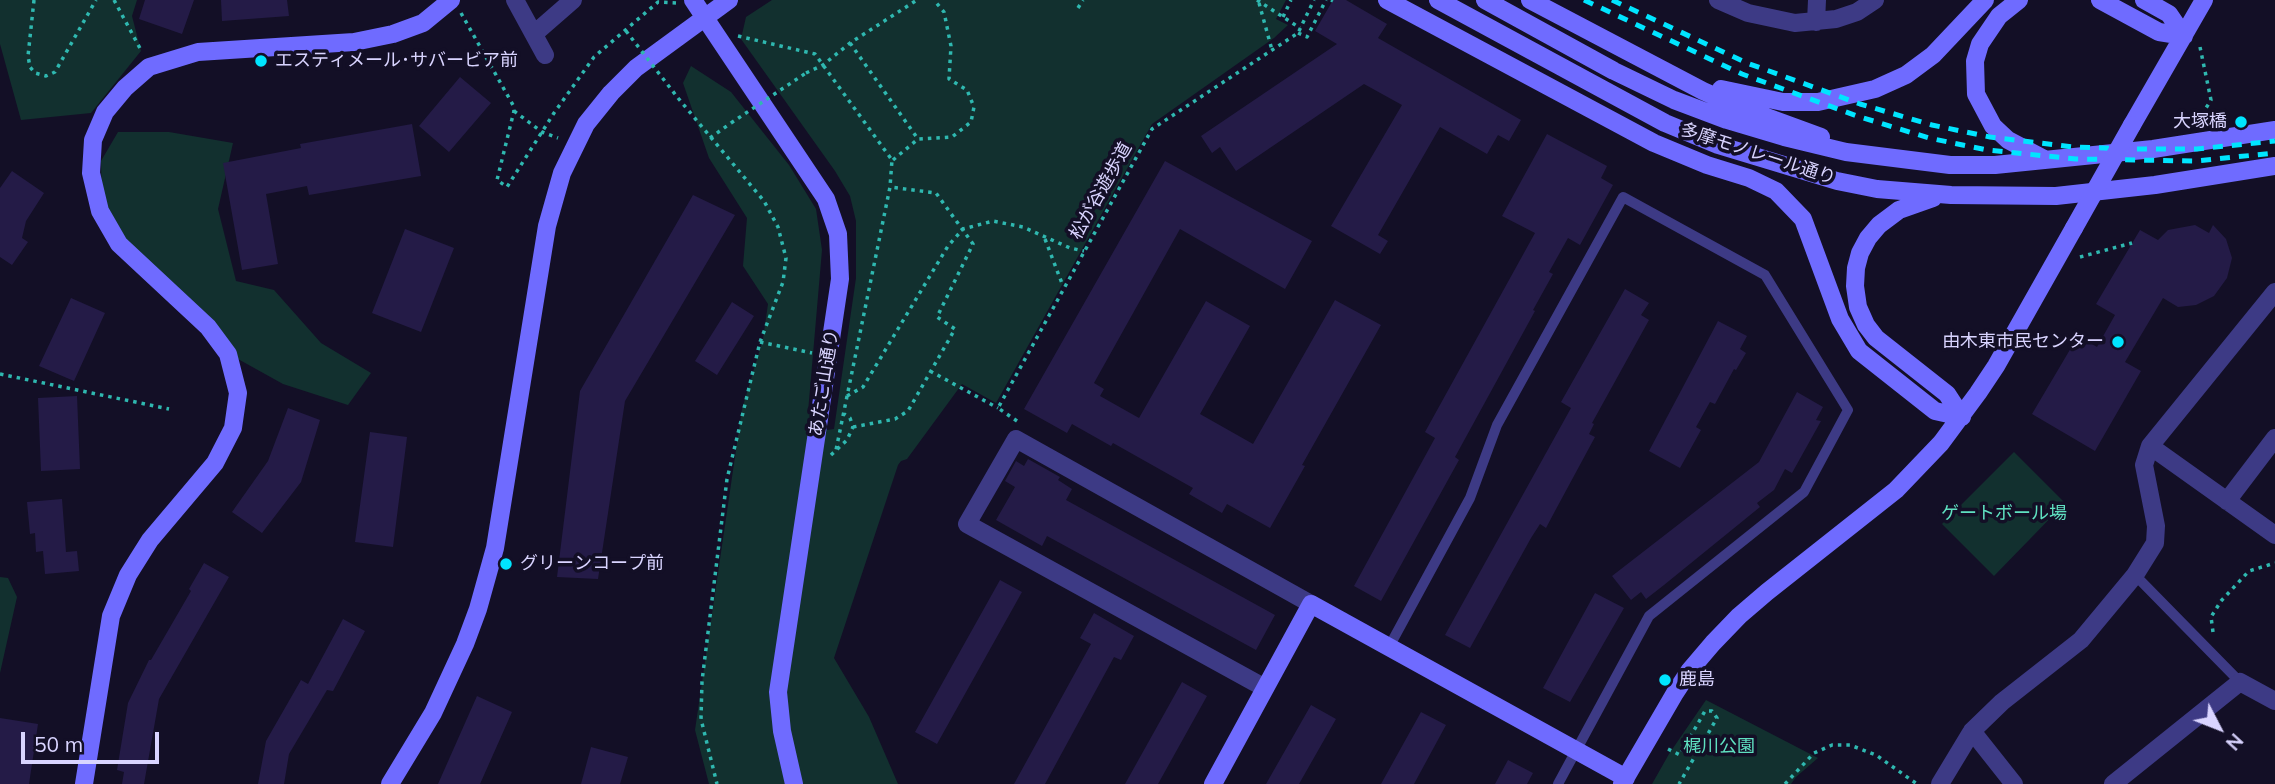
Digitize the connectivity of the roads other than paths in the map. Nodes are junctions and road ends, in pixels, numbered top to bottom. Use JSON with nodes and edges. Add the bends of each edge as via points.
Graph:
{"nodes":[{"id":1,"x":515,"y":0,"type":"edge"},
{"id":2,"x":573,"y":0,"type":"edge"},
{"id":3,"x":729,"y":0,"type":"edge"},
{"id":4,"x":1387,"y":0,"type":"edge"},
{"id":5,"x":1438,"y":0,"type":"edge"},
{"id":6,"x":1485,"y":0,"type":"edge"},
{"id":7,"x":1530,"y":0,"type":"edge"},
{"id":8,"x":1718,"y":0,"type":"edge"},
{"id":9,"x":1817,"y":0,"type":"edge"},
{"id":10,"x":1875,"y":0,"type":"edge"},
{"id":11,"x":1984,"y":0,"type":"edge"},
{"id":12,"x":2019,"y":0,"type":"edge"},
{"id":13,"x":2100,"y":0,"type":"edge"},
{"id":14,"x":2144,"y":0,"type":"edge"},
{"id":15,"x":2204,"y":0,"type":"edge"},
{"id":16,"x":684,"y":1,"type":"edge"},
{"id":17,"x":456,"y":5,"type":"edge"},
{"id":18,"x":705,"y":18,"type":"junction"},
{"id":19,"x":1816,"y":22,"type":"junction"},
{"id":20,"x":534,"y":34,"type":"junction"},
{"id":21,"x":2184,"y":36,"type":"junction"},
{"id":22,"x":545,"y":55,"type":"dead end"},
{"id":23,"x":1683,"y":80,"type":"junction"},
{"id":24,"x":1576,"y":102,"type":"junction"},
{"id":25,"x":1665,"y":123,"type":"junction"},
{"id":26,"x":2275,"y":130,"type":"edge"},
{"id":27,"x":1884,"y":158,"type":"junction"},
{"id":28,"x":2048,"y":161,"type":"junction"},
{"id":29,"x":2275,"y":166,"type":"edge"},
{"id":30,"x":1951,"y":195,"type":"junction"},
{"id":31,"x":2275,"y":292,"type":"edge"},
{"id":32,"x":1962,"y":417,"type":"junction"},
{"id":33,"x":2275,"y":438,"type":"edge"},
{"id":34,"x":2150,"y":446,"type":"junction"},
{"id":35,"x":2227,"y":501,"type":"junction"},
{"id":36,"x":2275,"y":535,"type":"edge"},
{"id":37,"x":2135,"y":575,"type":"junction"},
{"id":38,"x":1311,"y":604,"type":"junction"},
{"id":39,"x":1389,"y":647,"type":"junction"},
{"id":40,"x":2240,"y":682,"type":"junction"},
{"id":41,"x":1265,"y":688,"type":"junction"},
{"id":42,"x":2275,"y":701,"type":"edge"},
{"id":43,"x":1972,"y":731,"type":"junction"},
{"id":44,"x":1576,"y":750,"type":"junction"},
{"id":45,"x":1624,"y":781,"type":"edge"},
{"id":46,"x":1215,"y":783,"type":"edge"},
{"id":47,"x":84,"y":784,"type":"edge"},
{"id":48,"x":390,"y":784,"type":"edge"},
{"id":49,"x":794,"y":784,"type":"edge"},
{"id":50,"x":1558,"y":784,"type":"edge"},
{"id":51,"x":1940,"y":784,"type":"edge"},
{"id":52,"x":2014,"y":784,"type":"edge"},
{"id":53,"x":2113,"y":784,"type":"edge"}],
"edges":[{"from":1,"to":20,"type":"street"},
{"from":2,"to":20,"type":"street"},
{"from":3,"to":18,"type":"street"},
{"from":4,"to":24,"type":"street"},
{"from":5,"to":25,"type":"street","name":"多摩モノレール通り"},
{"from":6,"to":27,"type":"street","name":"多摩モノレール通り","via":[[1674,100],[1784,137]]},
{"from":7,"to":23,"type":"street"},
{"from":8,"to":19,"type":"street","via":[[1777,20]]},
{"from":9,"to":19,"type":"street"},
{"from":10,"to":19,"type":"street","via":[[1857,12]]},
{"from":11,"to":23,"type":"street","via":[[1920,65],[1892,82],[1854,95],[1783,102]]},
{"from":12,"to":28,"type":"street","via":[[1999,16],[1980,44],[1975,61],[1976,94],[2001,133]]},
{"from":13,"to":21,"type":"street","via":[[2159,32]]},
{"from":14,"to":21,"type":"street","via":[[2169,14]]},
{"from":15,"to":21,"type":"street"},
{"from":16,"to":18,"type":"street","name":"あたご山通り"},
{"from":17,"to":47,"type":"street","via":[[393,34],[354,42],[198,52],[149,67],[105,112],[93,140],[91,173],[100,211],[119,244],[215,336],[228,354],[238,393],[233,428],[215,463],[150,540],[128,575],[111,616]]},
{"from":18,"to":48,"type":"street","via":[[636,68],[611,93],[586,124],[562,173],[547,226],[495,548],[478,609],[433,713]]},
{"from":18,"to":49,"type":"street","name":"あたご山通り","via":[[826,199],[838,234],[840,279],[778,692]]},
{"from":20,"to":22,"type":"street"},
{"from":21,"to":32,"type":"street","bridge":true,"via":[[1996,366]]},
{"from":23,"to":27,"type":"street","via":[[1740,107]]},
{"from":24,"to":25,"type":"street"},
{"from":24,"to":32,"type":"street","via":[[1654,143],[1783,196],[1803,219],[1840,319],[1859,351],[1935,411]]},
{"from":25,"to":30,"type":"street","name":"多摩モノレール通り","via":[[1718,145],[1837,181]]},
{"from":26,"to":28,"type":"street","name":"多摩モノレール通り"},
{"from":27,"to":28,"type":"street","name":"多摩モノレール通り","via":[[1950,165]]},
{"from":29,"to":30,"type":"street","name":"多摩モノレール通り","via":[[2056,196]]},
{"from":30,"to":32,"type":"street","via":[[1913,203],[1880,225],[1860,253],[1855,286],[1858,307],[1876,338],[1947,394]]},
{"from":31,"to":34,"type":"street"},
{"from":32,"to":45,"type":"street","via":[[1896,490],[1767,592],[1713,643],[1675,692]]},
{"from":33,"to":35,"type":"street"},
{"from":34,"to":35,"type":"street"},
{"from":34,"to":37,"type":"street","via":[[2144,465],[2155,543]]},
{"from":35,"to":36,"type":"street"},
{"from":37,"to":40,"type":"lane"},
{"from":37,"to":43,"type":"street","via":[[2081,640]]},
{"from":38,"to":39,"type":"street"},
{"from":38,"to":41,"type":"street"},
{"from":38,"to":41,"type":"street","via":[[1016,439],[967,524]]},
{"from":39,"to":44,"type":"street"},
{"from":39,"to":44,"type":"lane","via":[[1470,498],[1497,425],[1623,197],[1753,268],[1765,275],[1848,410],[1804,492],[1649,615]]},
{"from":40,"to":42,"type":"street"},
{"from":40,"to":53,"type":"street"},
{"from":41,"to":46,"type":"street"},
{"from":43,"to":51,"type":"street"},
{"from":43,"to":52,"type":"street"},
{"from":44,"to":45,"type":"street"},
{"from":44,"to":50,"type":"lane"}]}
